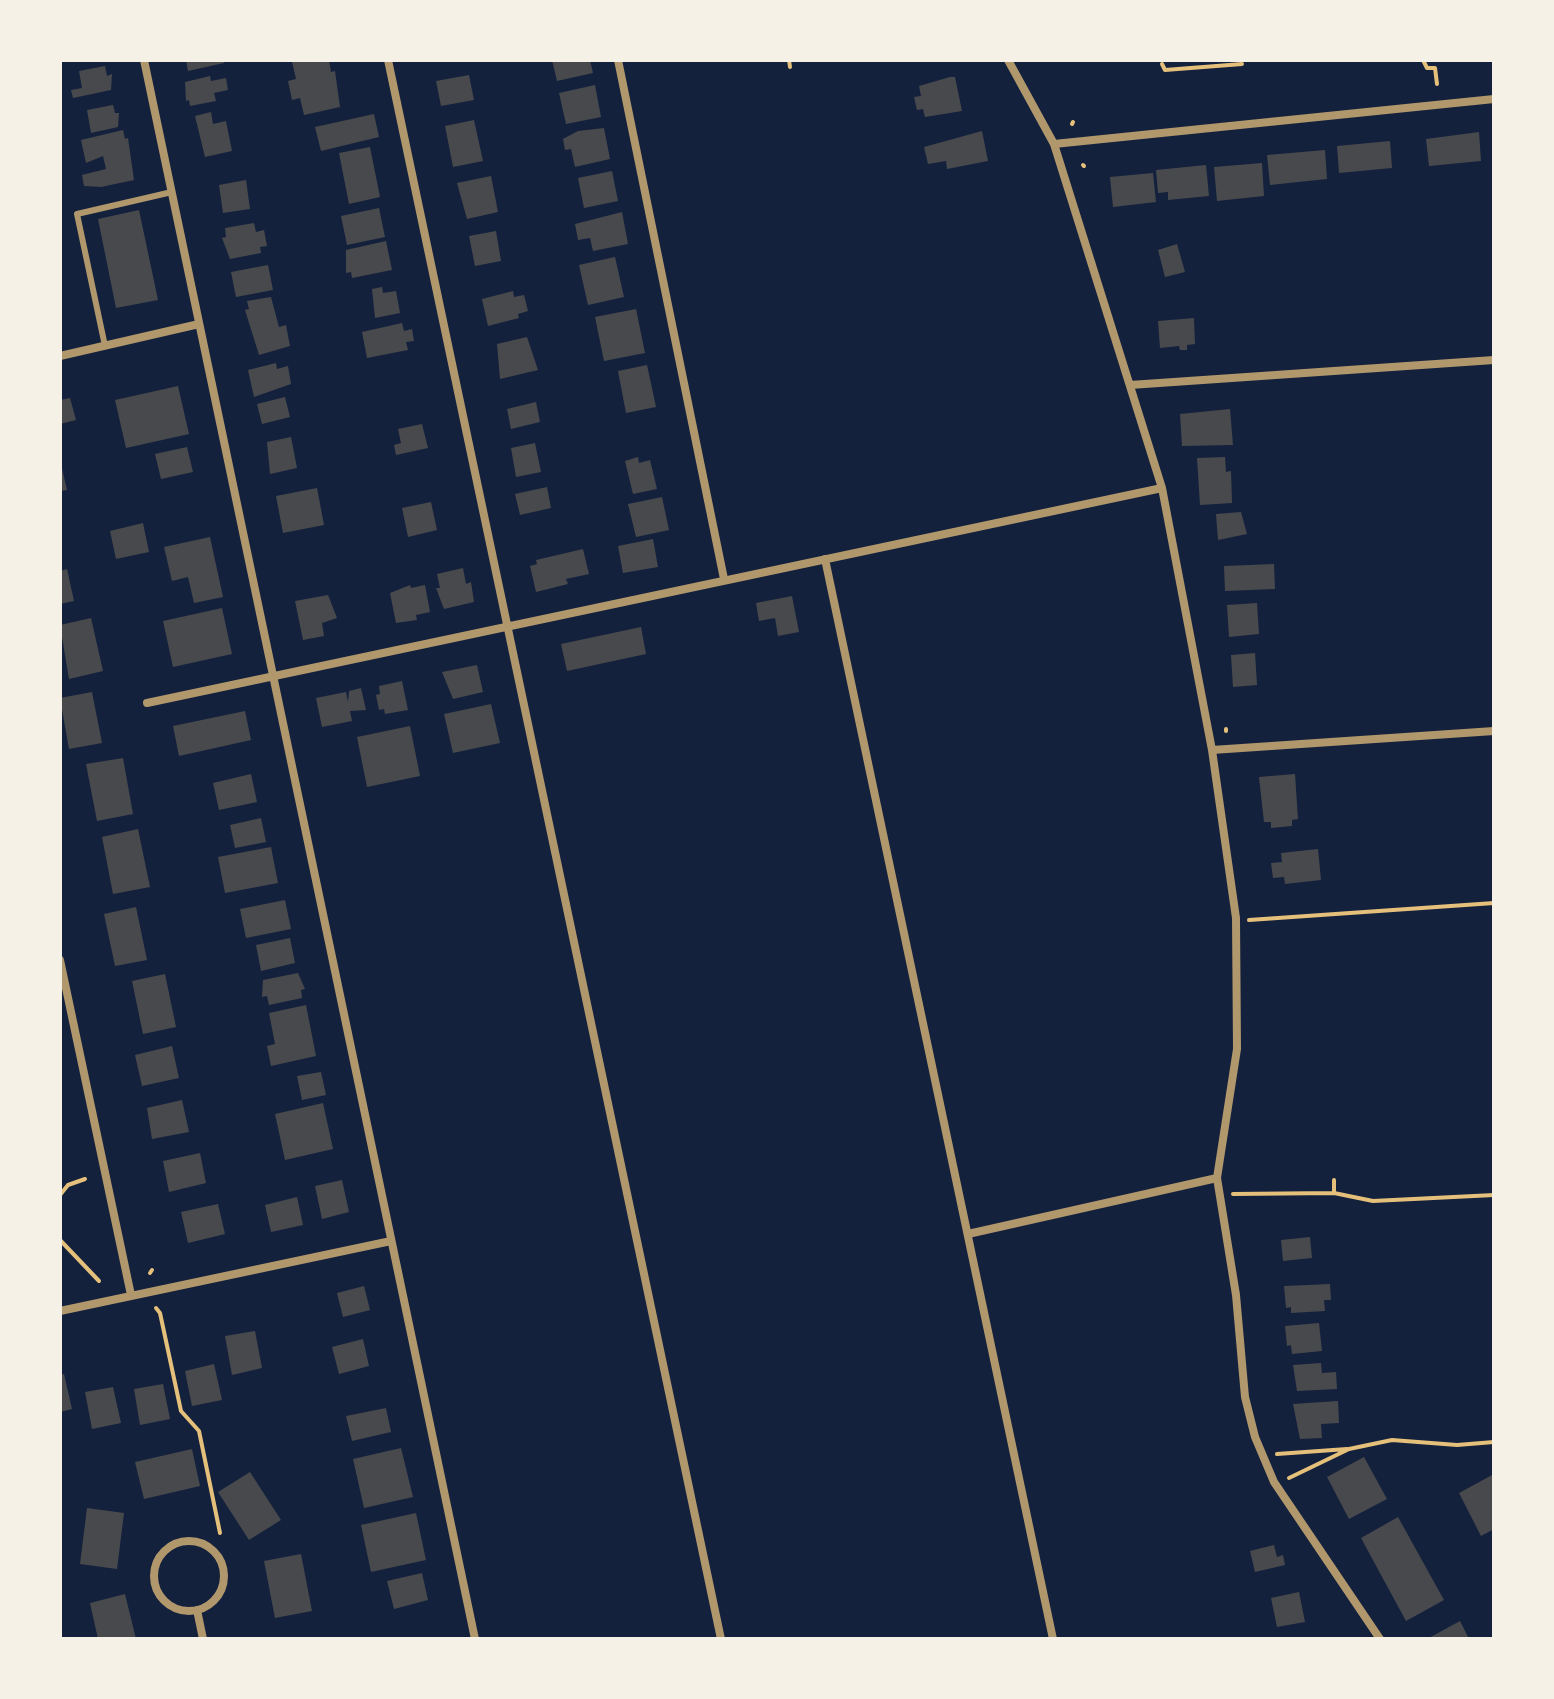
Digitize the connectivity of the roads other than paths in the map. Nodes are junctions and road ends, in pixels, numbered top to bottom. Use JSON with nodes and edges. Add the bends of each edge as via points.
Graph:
{"nodes":[{"id":1,"x":144,"y":60,"type":"edge"},
{"id":2,"x":388,"y":60,"type":"edge"},
{"id":3,"x":618,"y":60,"type":"edge"},
{"id":4,"x":1008,"y":60,"type":"edge"},
{"id":5,"x":1494,"y":99,"type":"edge"},
{"id":6,"x":1054,"y":144,"type":"junction"},
{"id":7,"x":172,"y":192,"type":"junction"},
{"id":8,"x":199,"y":324,"type":"junction"},
{"id":9,"x":105,"y":346,"type":"junction"},
{"id":10,"x":60,"y":356,"type":"edge"},
{"id":11,"x":1494,"y":360,"type":"edge"},
{"id":12,"x":1130,"y":385,"type":"junction"},
{"id":13,"x":1162,"y":488,"type":"junction"},
{"id":14,"x":825,"y":559,"type":"junction"},
{"id":15,"x":724,"y":579,"type":"junction"},
{"id":16,"x":508,"y":627,"type":"junction"},
{"id":17,"x":273,"y":675,"type":"junction"},
{"id":18,"x":147,"y":703,"type":"dead end"},
{"id":19,"x":1494,"y":731,"type":"edge"},
{"id":20,"x":1212,"y":750,"type":"junction"},
{"id":21,"x":60,"y":960,"type":"edge"},
{"id":22,"x":1217,"y":1178,"type":"junction"},
{"id":23,"x":968,"y":1234,"type":"junction"},
{"id":24,"x":391,"y":1241,"type":"junction"},
{"id":25,"x":131,"y":1295,"type":"junction"},
{"id":26,"x":60,"y":1311,"type":"edge"},
{"id":27,"x":197,"y":1610,"type":"junction"},
{"id":28,"x":203,"y":1639,"type":"edge"},
{"id":29,"x":475,"y":1639,"type":"edge"},
{"id":30,"x":721,"y":1639,"type":"edge"},
{"id":31,"x":1053,"y":1639,"type":"edge"},
{"id":32,"x":1380,"y":1639,"type":"edge"}],
"edges":[{"from":1,"to":7,"type":"street"},
{"from":2,"to":16,"type":"street"},
{"from":3,"to":15,"type":"street"},
{"from":4,"to":6,"type":"street"},
{"from":5,"to":6,"type":"street"},
{"from":6,"to":12,"type":"street"},
{"from":7,"to":8,"type":"street"},
{"from":7,"to":9,"type":"lane","via":[[77,214]]},
{"from":8,"to":9,"type":"street"},
{"from":8,"to":17,"type":"street"},
{"from":9,"to":10,"type":"street"},
{"from":11,"to":12,"type":"street"},
{"from":12,"to":13,"type":"street"},
{"from":13,"to":14,"type":"street"},
{"from":13,"to":20,"type":"street"},
{"from":14,"to":15,"type":"street"},
{"from":14,"to":23,"type":"street"},
{"from":15,"to":16,"type":"street"},
{"from":16,"to":17,"type":"street"},
{"from":16,"to":30,"type":"street"},
{"from":17,"to":18,"type":"street"},
{"from":17,"to":24,"type":"street"},
{"from":19,"to":20,"type":"street"},
{"from":20,"to":22,"type":"street","via":[[1236,932],[1237,1049]]},
{"from":21,"to":25,"type":"street"},
{"from":22,"to":23,"type":"street"},
{"from":22,"to":32,"type":"street","via":[[1236,1295],[1245,1397],[1255,1437],[1274,1482]]},
{"from":23,"to":31,"type":"street"},
{"from":24,"to":25,"type":"street"},
{"from":24,"to":29,"type":"street"},
{"from":25,"to":26,"type":"street"},
{"from":27,"to":27,"type":"street","via":[[174,1608],[157,1592],[155,1568],[177,1543],[210,1547],[223,1566],[217,1598]]},
{"from":27,"to":28,"type":"street"}]}
